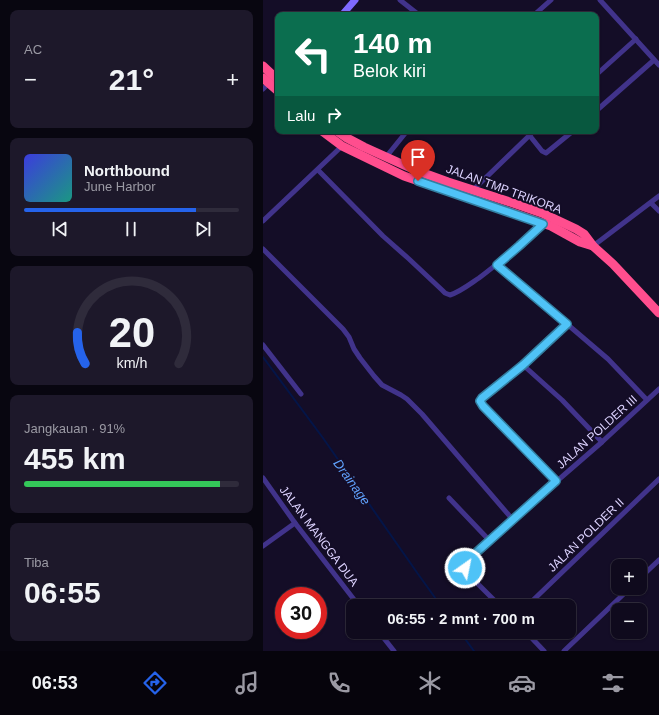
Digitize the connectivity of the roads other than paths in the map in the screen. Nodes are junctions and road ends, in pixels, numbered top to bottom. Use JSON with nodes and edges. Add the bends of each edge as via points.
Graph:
{"nodes":[{"id":1,"x":355,"y":0,"type":"edge"},
{"id":2,"x":400,"y":0,"type":"edge"},
{"id":3,"x":551,"y":0,"type":"edge"},
{"id":4,"x":600,"y":0,"type":"edge"},
{"id":5,"x":345,"y":12,"type":"edge"},
{"id":6,"x":415,"y":12,"type":"edge"},
{"id":7,"x":537,"y":12,"type":"edge"},
{"id":8,"x":636,"y":39,"type":"junction"},
{"id":9,"x":654,"y":60,"type":"junction"},
{"id":10,"x":659,"y":65,"type":"edge"},
{"id":11,"x":263,"y":66,"type":"edge"},
{"id":12,"x":599,"y":72,"type":"edge"},
{"id":13,"x":275,"y":77,"type":"edge"},
{"id":14,"x":265,"y":83,"type":"edge"},
{"id":15,"x":275,"y":89,"type":"edge"},
{"id":16,"x":599,"y":108,"type":"edge"},
{"id":17,"x":326,"y":134,"type":"edge"},
{"id":18,"x":341,"y":134,"type":"edge"},
{"id":19,"x":405,"y":134,"type":"edge"},
{"id":20,"x":569,"y":134,"type":"edge"},
{"id":21,"x":530,"y":136,"type":"joint"},
{"id":22,"x":342,"y":146,"type":"junction"},
{"id":23,"x":386,"y":157,"type":"junction"},
{"id":24,"x":318,"y":170,"type":"junction"},
{"id":25,"x":473,"y":190,"type":"junction"},
{"id":26,"x":659,"y":196,"type":"edge"},
{"id":27,"x":465,"y":197,"type":"junction"},
{"id":28,"x":651,"y":203,"type":"junction"},
{"id":29,"x":659,"y":211,"type":"edge"},
{"id":30,"x":263,"y":221,"type":"edge"},
{"id":31,"x":543,"y":224,"type":"junction"},
{"id":32,"x":593,"y":246,"type":"junction"},
{"id":33,"x":263,"y":249,"type":"edge"},
{"id":34,"x":497,"y":265,"type":"junction"},
{"id":35,"x":659,"y":313,"type":"edge"},
{"id":36,"x":567,"y":324,"type":"junction"},
{"id":37,"x":263,"y":345,"type":"edge"},
{"id":38,"x":523,"y":365,"type":"junction"},
{"id":39,"x":659,"y":389,"type":"edge"},
{"id":40,"x":301,"y":394,"type":"dead end"},
{"id":41,"x":647,"y":400,"type":"junction"},
{"id":42,"x":602,"y":442,"type":"junction"},
{"id":43,"x":263,"y":478,"type":"edge"},
{"id":44,"x":659,"y":479,"type":"edge"},
{"id":45,"x":556,"y":481,"type":"junction"},
{"id":46,"x":449,"y":498,"type":"dead end"},
{"id":47,"x":513,"y":520,"type":"junction"},
{"id":48,"x":295,"y":523,"type":"junction"},
{"id":49,"x":489,"y":540,"type":"junction"},
{"id":50,"x":263,"y":546,"type":"edge"},
{"id":51,"x":659,"y":560,"type":"edge"},
{"id":52,"x":647,"y":571,"type":"edge"},
{"id":53,"x":623,"y":595,"type":"edge"},
{"id":54,"x":354,"y":599,"type":"edge"},
{"id":55,"x":494,"y":599,"type":"edge"},
{"id":56,"x":534,"y":599,"type":"edge"},
{"id":57,"x":384,"y":639,"type":"edge"},
{"id":58,"x":533,"y":639,"type":"edge"},
{"id":59,"x":393,"y":651,"type":"edge"},
{"id":60,"x":544,"y":651,"type":"edge"},
{"id":61,"x":564,"y":651,"type":"edge"}],
"edges":[{"from":1,"to":5,"type":"street"},
{"from":2,"to":6,"type":"street"},
{"from":3,"to":7,"type":"street"},
{"from":4,"to":8,"type":"street"},
{"from":8,"to":9,"type":"street"},
{"from":8,"to":12,"type":"street"},
{"from":9,"to":10,"type":"street"},
{"from":9,"to":16,"type":"street"},
{"from":11,"to":13,"type":"highway"},
{"from":14,"to":15,"type":"highway"},
{"from":17,"to":22,"type":"highway","name":"JALAN TMP TRIKORA"},
{"from":18,"to":23,"type":"highway","name":"JALAN TMP TRIKORA"},
{"from":19,"to":23,"type":"street"},
{"from":20,"to":21,"type":"street","via":[[546,153]]},
{"from":21,"to":25,"type":"street"},
{"from":22,"to":24,"type":"street"},
{"from":22,"to":27,"type":"highway","name":"JALAN TMP TRIKORA","via":[[404,176]]},
{"from":23,"to":25,"type":"highway","name":"JALAN TMP TRIKORA"},
{"from":24,"to":30,"type":"street"},
{"from":24,"to":34,"type":"street","via":[[383,236],[445,293],[455,293]]},
{"from":25,"to":27,"type":"street"},
{"from":25,"to":32,"type":"highway","name":"JALAN TMP TRIKORA","via":[[562,222],[584,234]]},
{"from":26,"to":28,"type":"street"},
{"from":27,"to":31,"type":"highway","name":"JALAN TMP TRIKORA"},
{"from":28,"to":29,"type":"street"},
{"from":28,"to":32,"type":"street"},
{"from":31,"to":32,"type":"highway","name":"JALAN TMP TRIKORA"},
{"from":31,"to":34,"type":"street"},
{"from":32,"to":35,"type":"highway","name":"JALAN TMP TRIKORA"},
{"from":33,"to":47,"type":"street","via":[[343,329],[360,358],[382,385],[407,399],[422,414]]},
{"from":34,"to":36,"type":"street"},
{"from":36,"to":38,"type":"street"},
{"from":36,"to":41,"type":"street","via":[[608,359]]},
{"from":37,"to":40,"type":"street"},
{"from":38,"to":42,"type":"street","via":[[562,400]]},
{"from":38,"to":45,"type":"street","via":[[480,401]]},
{"from":39,"to":41,"type":"street","name":"JALAN POLDER III"},
{"from":41,"to":42,"type":"street","name":"JALAN POLDER III"},
{"from":42,"to":45,"type":"street","name":"JALAN POLDER III"},
{"from":43,"to":48,"type":"street","name":"JALAN MANGGA DUA"},
{"from":44,"to":56,"type":"street","name":"JALAN POLDER II"},
{"from":45,"to":47,"type":"street","name":"JALAN POLDER III"},
{"from":46,"to":49,"type":"street"},
{"from":47,"to":49,"type":"street","name":"JALAN POLDER III"},
{"from":48,"to":50,"type":"street"},
{"from":48,"to":54,"type":"street","name":"JALAN MANGGA DUA"},
{"from":49,"to":55,"type":"street","name":"JALAN POLDER III","via":[[465,563],[465,568]]},
{"from":51,"to":52,"type":"street"},
{"from":53,"to":61,"type":"street"},
{"from":57,"to":59,"type":"street"},
{"from":58,"to":60,"type":"street"}]}
